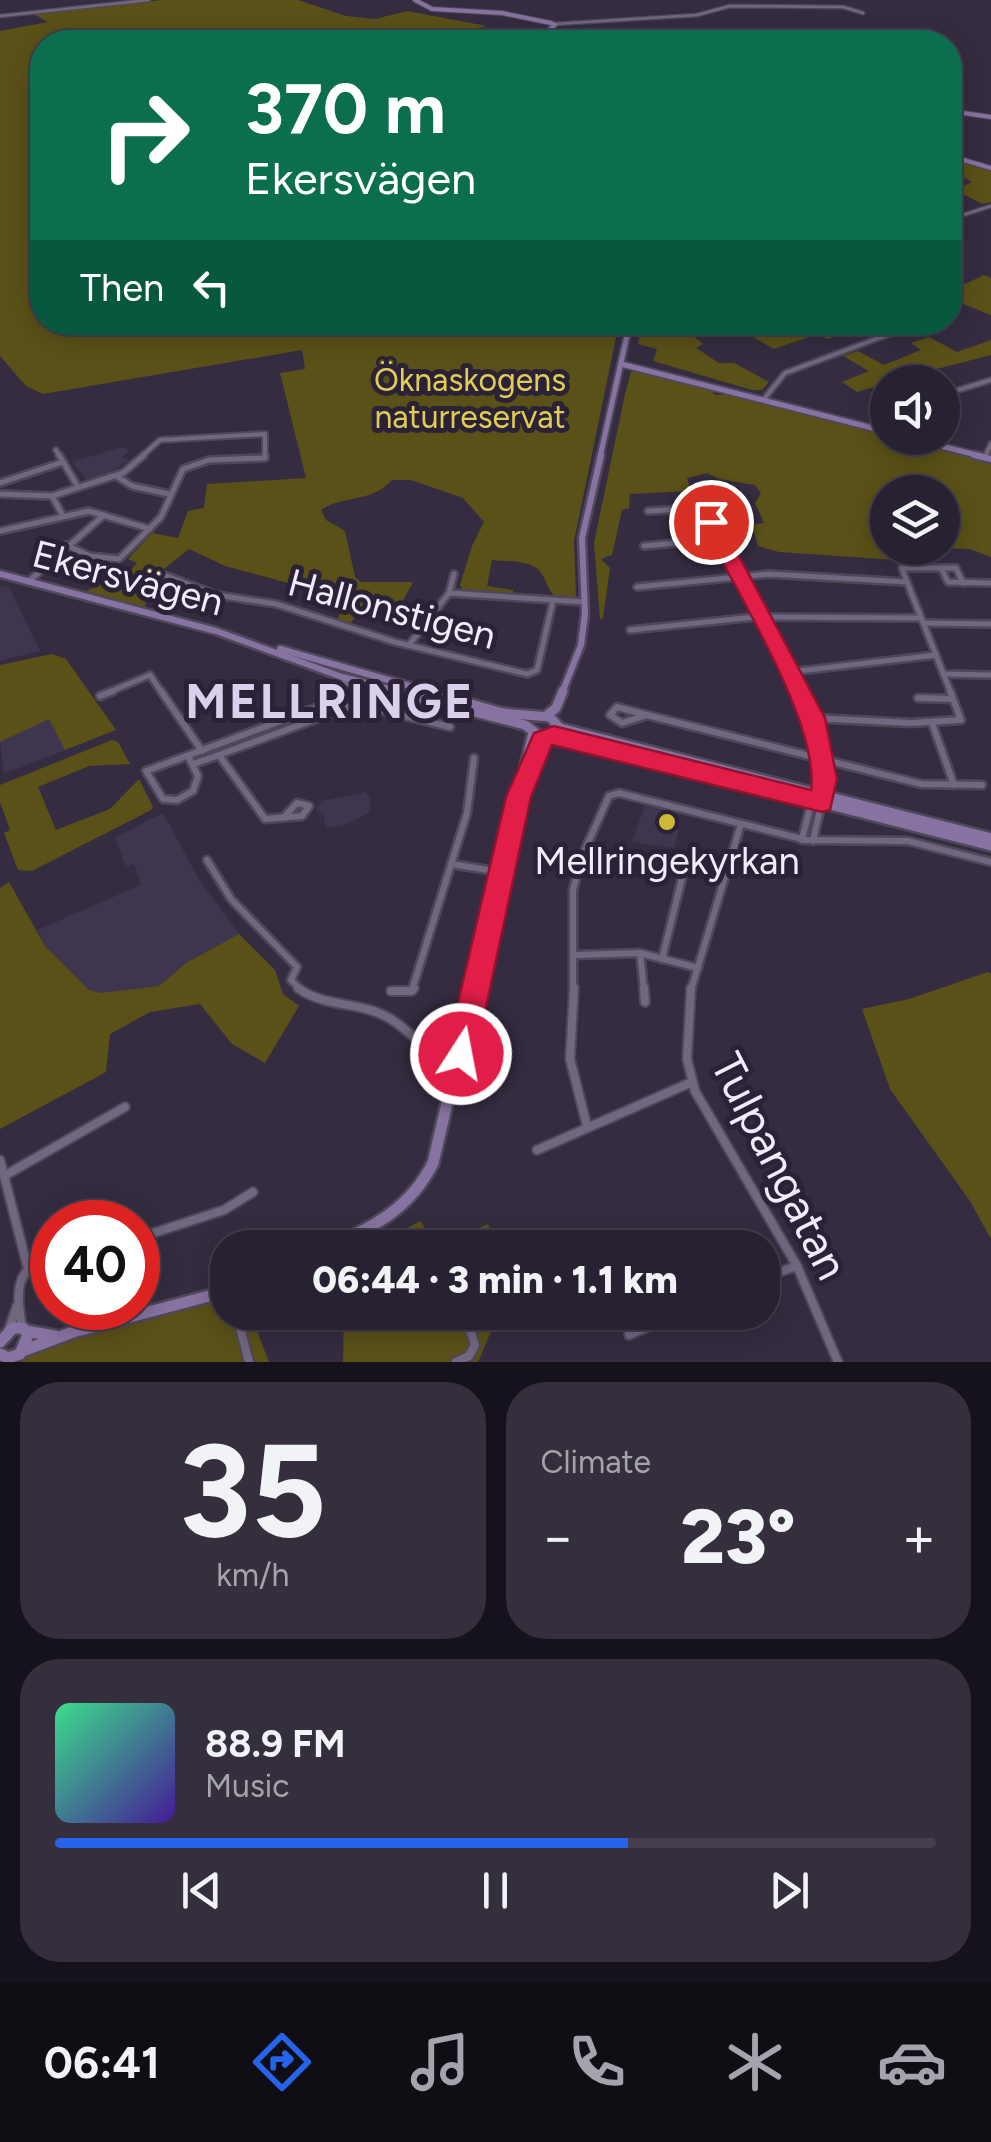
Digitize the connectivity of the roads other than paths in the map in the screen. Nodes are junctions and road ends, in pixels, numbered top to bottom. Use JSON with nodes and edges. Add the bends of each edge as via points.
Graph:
{"nodes":[{"id":1,"x":148,"y":0,"type":"edge"},
{"id":2,"x":415,"y":0,"type":"edge"},
{"id":3,"x":862,"y":13,"type":"dead end"},
{"id":4,"x":0,"y":16,"type":"edge"},
{"id":5,"x":555,"y":24,"type":"junction"},
{"id":6,"x":548,"y":30,"type":"edge"},
{"id":7,"x":962,"y":113,"type":"edge"},
{"id":8,"x":991,"y":117,"type":"edge"},
{"id":9,"x":962,"y":160,"type":"edge"},
{"id":10,"x":991,"y":168,"type":"edge"},
{"id":11,"x":991,"y":206,"type":"edge"},
{"id":12,"x":963,"y":215,"type":"dead end"},
{"id":13,"x":627,"y":335,"type":"edge"},
{"id":14,"x":887,"y":335,"type":"edge"},
{"id":15,"x":621,"y":364,"type":"junction"},
{"id":16,"x":991,"y":380,"type":"edge"},
{"id":17,"x":960,"y":389,"type":"edge"},
{"id":18,"x":764,"y":399,"type":"junction"},
{"id":19,"x":870,"y":426,"type":"edge"},
{"id":20,"x":991,"y":444,"type":"edge"},
{"id":21,"x":56,"y":450,"type":"dead end"},
{"id":22,"x":960,"y":451,"type":"edge"},
{"id":23,"x":988,"y":458,"type":"edge"},
{"id":24,"x":63,"y":462,"type":"junction"},
{"id":25,"x":116,"y":476,"type":"junction"},
{"id":26,"x":0,"y":483,"type":"edge"},
{"id":27,"x":78,"y":487,"type":"junction"},
{"id":28,"x":693,"y":490,"type":"dead end"},
{"id":29,"x":0,"y":494,"type":"edge"},
{"id":30,"x":170,"y":494,"type":"junction"},
{"id":31,"x":52,"y":496,"type":"junction"},
{"id":32,"x":703,"y":508,"type":"junction"},
{"id":33,"x":648,"y":511,"type":"dead end"},
{"id":34,"x":63,"y":516,"type":"junction"},
{"id":35,"x":104,"y":516,"type":"junction"},
{"id":36,"x":150,"y":529,"type":"junction"},
{"id":37,"x":0,"y":530,"type":"edge"},
{"id":38,"x":720,"y":539,"type":"junction"},
{"id":39,"x":66,"y":545,"type":"junction"},
{"id":40,"x":644,"y":546,"type":"dead end"},
{"id":41,"x":941,"y":568,"type":"junction"},
{"id":42,"x":0,"y":574,"type":"edge"},
{"id":43,"x":454,"y":574,"type":"dead end"},
{"id":44,"x":164,"y":575,"type":"dead end"},
{"id":45,"x":740,"y":577,"type":"junction"},
{"id":46,"x":28,"y":582,"type":"junction"},
{"id":47,"x":907,"y":582,"type":"junction"},
{"id":48,"x":963,"y":583,"type":"junction"},
{"id":49,"x":991,"y":584,"type":"edge"},
{"id":50,"x":637,"y":587,"type":"dead end"},
{"id":51,"x":449,"y":593,"type":"junction"},
{"id":52,"x":553,"y":601,"type":"junction"},
{"id":53,"x":584,"y":602,"type":"junction"},
{"id":54,"x":762,"y":618,"type":"junction"},
{"id":55,"x":923,"y":620,"type":"junction"},
{"id":56,"x":991,"y":624,"type":"edge"},
{"id":57,"x":630,"y":630,"type":"dead end"},
{"id":58,"x":409,"y":645,"type":"junction"},
{"id":59,"x":936,"y":656,"type":"junction"},
{"id":60,"x":790,"y":672,"type":"junction"},
{"id":61,"x":943,"y":674,"type":"junction"},
{"id":62,"x":991,"y":674,"type":"edge"},
{"id":63,"x":352,"y":675,"type":"junction"},
{"id":64,"x":100,"y":696,"type":"dead end"},
{"id":65,"x":918,"y":698,"type":"dead end"},
{"id":66,"x":953,"y":698,"type":"junction"},
{"id":67,"x":556,"y":708,"type":"junction"},
{"id":68,"x":649,"y":714,"type":"junction"},
{"id":69,"x":543,"y":717,"type":"junction"},
{"id":70,"x":813,"y":718,"type":"junction"},
{"id":71,"x":932,"y":723,"type":"junction"},
{"id":72,"x":450,"y":727,"type":"dead end"},
{"id":73,"x":533,"y":730,"type":"junction"},
{"id":74,"x":555,"y":730,"type":"junction"},
{"id":75,"x":202,"y":751,"type":"junction"},
{"id":76,"x":188,"y":756,"type":"junction"},
{"id":77,"x":219,"y":756,"type":"junction"},
{"id":78,"x":474,"y":758,"type":"dead end"},
{"id":79,"x":532,"y":758,"type":"junction"},
{"id":80,"x":820,"y":761,"type":"junction"},
{"id":81,"x":193,"y":764,"type":"junction"},
{"id":82,"x":954,"y":785,"type":"junction"},
{"id":83,"x":982,"y":786,"type":"dead end"},
{"id":84,"x":818,"y":797,"type":"junction"},
{"id":85,"x":284,"y":817,"type":"dead end"},
{"id":86,"x":741,"y":824,"type":"junction"},
{"id":87,"x":808,"y":840,"type":"junction"},
{"id":88,"x":991,"y":842,"type":"edge"},
{"id":89,"x":207,"y":860,"type":"dead end"},
{"id":90,"x":991,"y":862,"type":"edge"},
{"id":91,"x":451,"y":864,"type":"junction"},
{"id":92,"x":684,"y":870,"type":"dead end"},
{"id":93,"x":501,"y":872,"type":"junction"},
{"id":94,"x":640,"y":953,"type":"junction"},
{"id":95,"x":576,"y":955,"type":"junction"},
{"id":96,"x":662,"y":958,"type":"junction"},
{"id":97,"x":698,"y":968,"type":"junction"},
{"id":98,"x":391,"y":991,"type":"dead end"},
{"id":99,"x":646,"y":1002,"type":"dead end"},
{"id":100,"x":455,"y":1068,"type":"junction"},
{"id":101,"x":692,"y":1082,"type":"junction"},
{"id":102,"x":125,"y":1107,"type":"dead end"},
{"id":103,"x":588,"y":1126,"type":"junction"},
{"id":104,"x":537,"y":1150,"type":"dead end"},
{"id":105,"x":0,"y":1160,"type":"edge"},
{"id":106,"x":4,"y":1176,"type":"junction"},
{"id":107,"x":252,"y":1192,"type":"dead end"},
{"id":108,"x":365,"y":1230,"type":"edge"},
{"id":109,"x":160,"y":1231,"type":"edge"},
{"id":110,"x":28,"y":1265,"type":"joint"},
{"id":111,"x":797,"y":1266,"type":"junction"},
{"id":112,"x":780,"y":1272,"type":"edge"},
{"id":113,"x":210,"y":1297,"type":"edge"},
{"id":114,"x":18,"y":1303,"type":"junction"},
{"id":115,"x":24,"y":1330,"type":"junction"},
{"id":116,"x":241,"y":1330,"type":"edge"},
{"id":117,"x":470,"y":1330,"type":"edge"},
{"id":118,"x":641,"y":1330,"type":"edge"},
{"id":119,"x":630,"y":1335,"type":"dead end"},
{"id":120,"x":3,"y":1336,"type":"edge"},
{"id":121,"x":55,"y":1336,"type":"junction"},
{"id":122,"x":21,"y":1355,"type":"edge"},
{"id":123,"x":2,"y":1356,"type":"edge"},
{"id":124,"x":249,"y":1362,"type":"edge"},
{"id":125,"x":456,"y":1362,"type":"edge"},
{"id":126,"x":838,"y":1362,"type":"edge"}],
"edges":[{"from":1,"to":4,"type":"street"},
{"from":2,"to":5,"type":"street","via":[[429,9]]},
{"from":3,"to":5,"type":"street","via":[[730,6]]},
{"from":5,"to":6,"type":"street"},
{"from":7,"to":8,"type":"street"},
{"from":9,"to":10,"type":"street"},
{"from":11,"to":12,"type":"street"},
{"from":13,"to":15,"type":"street"},
{"from":14,"to":18,"type":"street","via":[[786,372]]},
{"from":15,"to":18,"type":"street"},
{"from":15,"to":53,"type":"street","via":[[582,538]]},
{"from":16,"to":17,"type":"street"},
{"from":18,"to":19,"type":"street"},
{"from":20,"to":23,"type":"street"},
{"from":21,"to":24,"type":"street"},
{"from":22,"to":23,"type":"street"},
{"from":24,"to":26,"type":"street"},
{"from":24,"to":27,"type":"street"},
{"from":25,"to":27,"type":"street"},
{"from":25,"to":30,"type":"street"},
{"from":25,"to":30,"type":"street","via":[[158,441],[265,434],[265,458],[190,465]]},
{"from":27,"to":31,"type":"street"},
{"from":28,"to":32,"type":"street"},
{"from":29,"to":31,"type":"street"},
{"from":30,"to":36,"type":"street"},
{"from":31,"to":34,"type":"street"},
{"from":32,"to":33,"type":"street"},
{"from":32,"to":38,"type":"street"},
{"from":34,"to":35,"type":"street"},
{"from":34,"to":37,"type":"street"},
{"from":35,"to":36,"type":"street"},
{"from":35,"to":39,"type":"street"},
{"from":36,"to":39,"type":"street","via":[[116,560]]},
{"from":38,"to":40,"type":"street"},
{"from":38,"to":45,"type":"street"},
{"from":39,"to":46,"type":"street"},
{"from":41,"to":47,"type":"street","via":[[902,568]]},
{"from":41,"to":48,"type":"street","via":[[948,582]]},
{"from":41,"to":48,"type":"street","via":[[956,568]]},
{"from":42,"to":46,"type":"street","name":"Ekersvägen"},
{"from":43,"to":51,"type":"street"},
{"from":44,"to":58,"type":"street","name":"Hallonstigen"},
{"from":45,"to":47,"type":"street"},
{"from":45,"to":50,"type":"street"},
{"from":45,"to":54,"type":"street"},
{"from":46,"to":63,"type":"street","name":"Ekersvägen"},
{"from":47,"to":55,"type":"street"},
{"from":48,"to":49,"type":"street"},
{"from":51,"to":52,"type":"street"},
{"from":51,"to":58,"type":"street"},
{"from":52,"to":53,"type":"street"},
{"from":52,"to":58,"type":"street","name":"Hallonstigen","via":[[533,674]]},
{"from":53,"to":67,"type":"street","via":[[581,645]]},
{"from":54,"to":55,"type":"street"},
{"from":54,"to":57,"type":"street"},
{"from":54,"to":60,"type":"street"},
{"from":55,"to":56,"type":"street"},
{"from":55,"to":59,"type":"street"},
{"from":59,"to":60,"type":"street"},
{"from":59,"to":61,"type":"street"},
{"from":60,"to":70,"type":"street"},
{"from":61,"to":62,"type":"street"},
{"from":61,"to":66,"type":"street"},
{"from":63,"to":69,"type":"street","name":"Ekersvägen"},
{"from":63,"to":73,"type":"street","name":"Ekersvägen"},
{"from":63,"to":75,"type":"street","via":[[321,706]]},
{"from":64,"to":75,"type":"street","via":[[150,676]]},
{"from":65,"to":66,"type":"street"},
{"from":66,"to":71,"type":"street","via":[[961,720]]},
{"from":67,"to":69,"type":"street"},
{"from":67,"to":74,"type":"street"},
{"from":68,"to":68,"type":"street","via":[[622,723],[610,716],[620,707]]},
{"from":68,"to":80,"type":"street"},
{"from":69,"to":73,"type":"street"},
{"from":69,"to":74,"type":"street","name":"Ekersvägen"},
{"from":70,"to":71,"type":"street"},
{"from":70,"to":80,"type":"street"},
{"from":71,"to":82,"type":"street"},
{"from":72,"to":77,"type":"street","via":[[356,704]]},
{"from":73,"to":74,"type":"street","name":"Ekersvägen"},
{"from":73,"to":79,"type":"street"},
{"from":74,"to":79,"type":"street"},
{"from":74,"to":84,"type":"street"},
{"from":75,"to":76,"type":"street"},
{"from":76,"to":81,"type":"street"},
{"from":76,"to":81,"type":"street","via":[[146,771],[163,799],[194,791]]},
{"from":77,"to":81,"type":"street"},
{"from":77,"to":85,"type":"street","via":[[265,820]]},
{"from":78,"to":91,"type":"street"},
{"from":79,"to":93,"type":"street"},
{"from":80,"to":82,"type":"street","via":[[920,784]]},
{"from":80,"to":84,"type":"street"},
{"from":82,"to":83,"type":"street"},
{"from":84,"to":87,"type":"street"},
{"from":84,"to":88,"type":"street"},
{"from":86,"to":87,"type":"street"},
{"from":86,"to":95,"type":"street","via":[[619,792],[609,796],[574,886]]},
{"from":86,"to":97,"type":"street","name":"Tulpangatan"},
{"from":87,"to":90,"type":"street","via":[[908,841]]},
{"from":89,"to":100,"type":"street","via":[[231,898],[296,967],[292,980],[301,991],[381,1013],[427,1056]]},
{"from":91,"to":93,"type":"street"},
{"from":91,"to":98,"type":"street","via":[[416,985],[410,993]]},
{"from":92,"to":96,"type":"street"},
{"from":93,"to":100,"type":"street"},
{"from":94,"to":95,"type":"street"},
{"from":94,"to":96,"type":"street"},
{"from":94,"to":99,"type":"street"},
{"from":95,"to":103,"type":"street","via":[[570,1060],[574,1094]]},
{"from":96,"to":97,"type":"street"},
{"from":97,"to":101,"type":"street","name":"Tulpangatan","via":[[684,1030]]},
{"from":100,"to":108,"type":"street","via":[[433,1163],[414,1198]]},
{"from":101,"to":103,"type":"street"},
{"from":101,"to":111,"type":"street","name":"Tulpangatan"},
{"from":102,"to":106,"type":"street"},
{"from":103,"to":104,"type":"street"},
{"from":105,"to":106,"type":"street"},
{"from":106,"to":110,"type":"street"},
{"from":107,"to":109,"type":"street","via":[[224,1210]]},
{"from":110,"to":114,"type":"street"},
{"from":111,"to":112,"type":"street"},
{"from":111,"to":126,"type":"street","name":"Tulpangatan"},
{"from":113,"to":121,"type":"street"},
{"from":114,"to":115,"type":"street"},
{"from":114,"to":120,"type":"street"},
{"from":115,"to":120,"type":"street"},
{"from":115,"to":121,"type":"street"},
{"from":115,"to":122,"type":"street","via":[[28,1340]]},
{"from":116,"to":124,"type":"street"},
{"from":117,"to":125,"type":"street","via":[[475,1345]]},
{"from":118,"to":119,"type":"street"},
{"from":121,"to":122,"type":"street"},
{"from":122,"to":123,"type":"street"}]}
